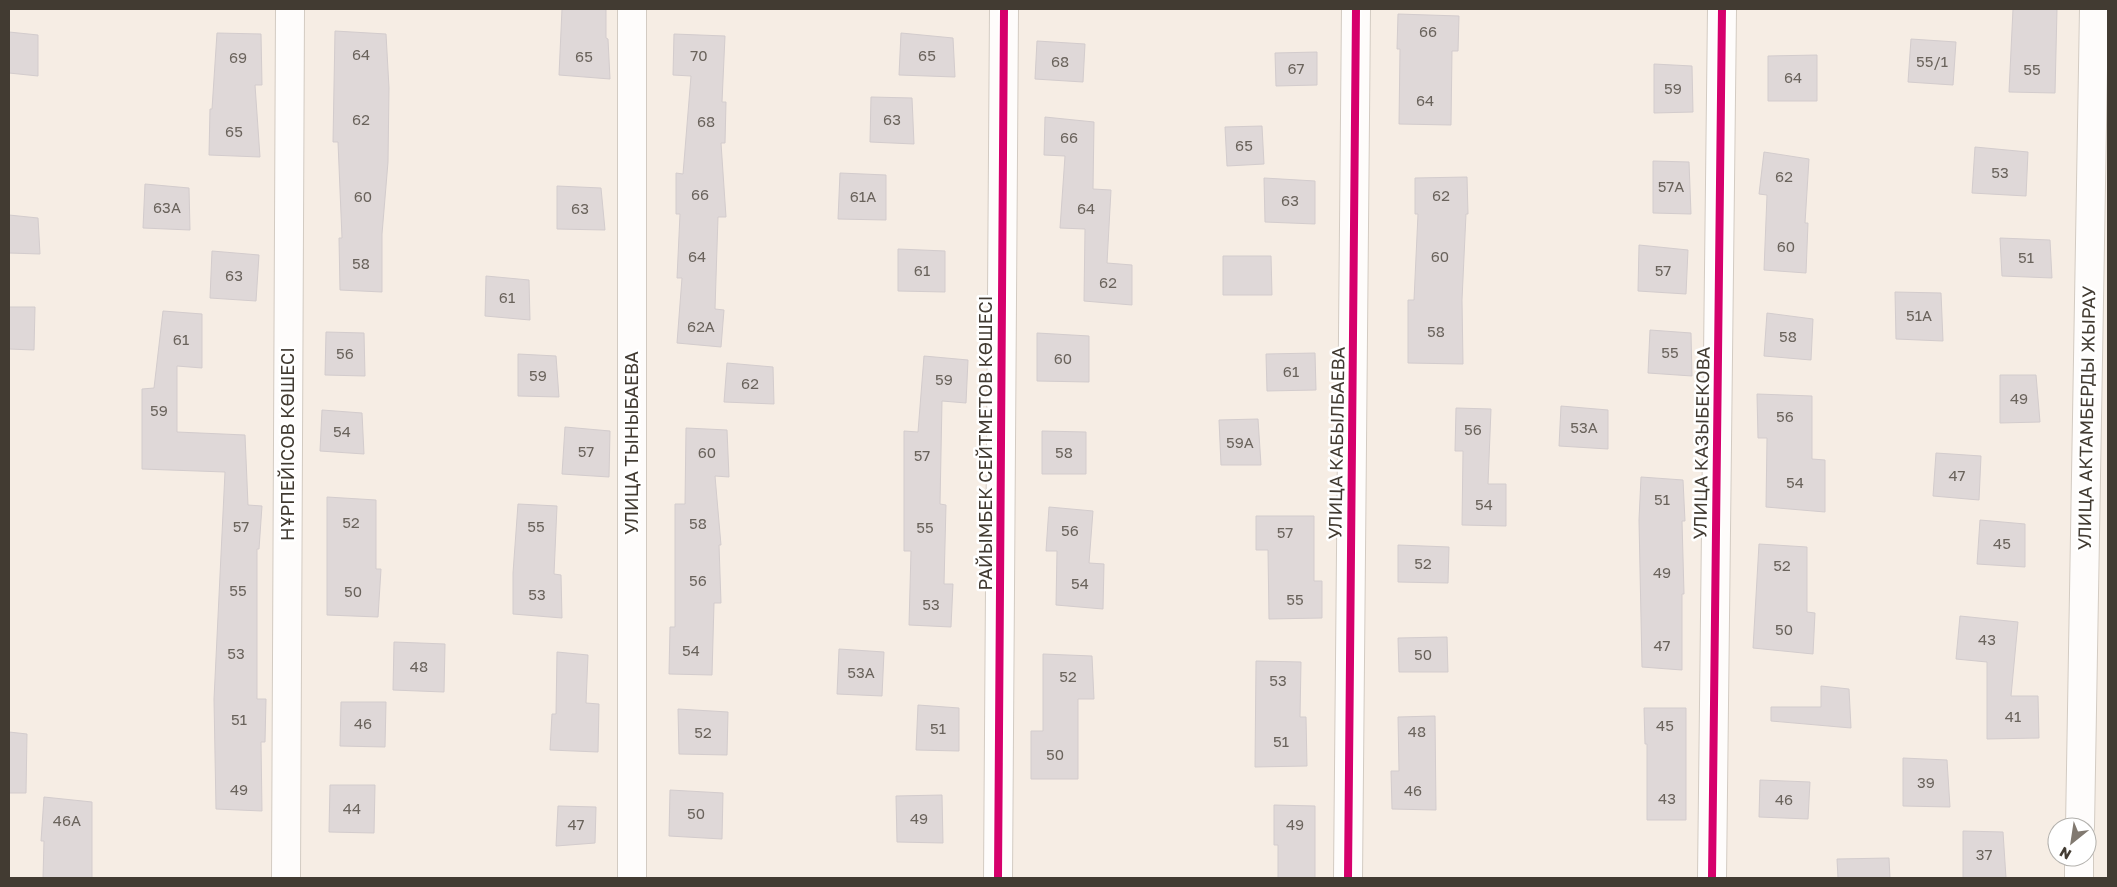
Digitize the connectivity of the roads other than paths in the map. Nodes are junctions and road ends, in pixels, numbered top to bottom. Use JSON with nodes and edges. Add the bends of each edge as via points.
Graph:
{"nodes":[{"id":1,"x":290,"y":9,"type":"edge"},
{"id":2,"x":632,"y":9,"type":"edge"},
{"id":3,"x":1004,"y":9,"type":"edge"},
{"id":4,"x":1356,"y":9,"type":"edge"},
{"id":5,"x":1722,"y":9,"type":"edge"},
{"id":6,"x":2094,"y":9,"type":"edge"},
{"id":7,"x":2100,"y":117,"type":"edge"},
{"id":8,"x":2080,"y":817,"type":"edge"},
{"id":9,"x":286,"y":878,"type":"edge"},
{"id":10,"x":632,"y":878,"type":"edge"},
{"id":11,"x":998,"y":878,"type":"edge"},
{"id":12,"x":1348,"y":878,"type":"edge"},
{"id":13,"x":1712,"y":878,"type":"edge"}],
"edges":[{"from":1,"to":9,"type":"street","name":"НҰРПЕЙІСОВ КӨШЕСІ"},
{"from":2,"to":10,"type":"street","name":"УЛИЦА ТЫНЫБАЕВА"},
{"from":3,"to":11,"type":"street","name":"РАЙЫМБЕК СЕЙТМЕТОВ КӨШЕСІ"},
{"from":4,"to":12,"type":"street","name":"УЛИЦА КАБЫЛБАЕВА"},
{"from":5,"to":13,"type":"street","name":"УЛИЦА КАЗЫБЕКОВА"},
{"from":6,"to":7,"type":"street","name":"УЛИЦА АКТАМБЕРДЫ ЖЫРАУ"},
{"from":7,"to":8,"type":"street","name":"УЛИЦА АКТАМБЕРДЫ ЖЫРАУ"}]}
